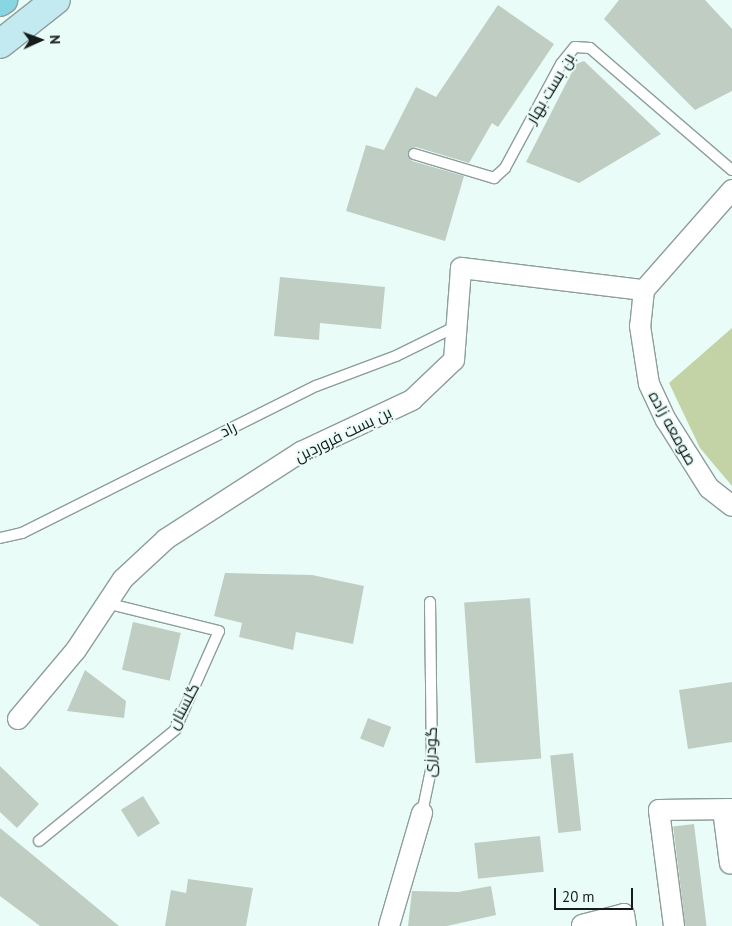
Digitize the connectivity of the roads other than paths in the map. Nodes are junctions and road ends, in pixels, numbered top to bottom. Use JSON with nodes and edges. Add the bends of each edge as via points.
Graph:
{"nodes":[{"id":1,"x":56,"y":0,"type":"edge"},
{"id":2,"x":0,"y":44,"type":"edge"},
{"id":3,"x":414,"y":154,"type":"dead end"},
{"id":4,"x":732,"y":170,"type":"edge"},
{"id":5,"x":732,"y":190,"type":"edge"},
{"id":6,"x":644,"y":290,"type":"junction"},
{"id":7,"x":459,"y":325,"type":"junction"},
{"id":8,"x":732,"y":506,"type":"edge"},
{"id":9,"x":0,"y":538,"type":"edge"},
{"id":10,"x":430,"y":602,"type":"dead end"},
{"id":11,"x":106,"y":603,"type":"junction"},
{"id":12,"x":18,"y":719,"type":"dead end"},
{"id":13,"x":728,"y":810,"type":"edge"},
{"id":14,"x":422,"y":813,"type":"joint"},
{"id":15,"x":39,"y":841,"type":"dead end"},
{"id":16,"x":730,"y":864,"type":"dead end"},
{"id":17,"x":582,"y":925,"type":"edge"},
{"id":18,"x":389,"y":926,"type":"edge"},
{"id":19,"x":626,"y":926,"type":"edge"},
{"id":20,"x":674,"y":926,"type":"edge"}],
"edges":[{"from":1,"to":2,"type":"main road"},
{"from":3,"to":4,"type":"lane","name":"بن بست بهار","via":[[494,178],[505,168],[561,64],[575,47],[590,48]]},
{"from":5,"to":6,"type":"street"},
{"from":6,"to":7,"type":"street","name":"بن بست فروردین","via":[[461,268]]},
{"from":6,"to":8,"type":"street","name":"صومعه زاده","via":[[640,326],[649,384],[687,458],[710,488]]},
{"from":7,"to":9,"type":"lane","name":"راد","via":[[396,356],[316,386],[22,533]]},
{"from":7,"to":11,"type":"street","name":"بن بست فروردین","via":[[454,360],[412,400],[359,429],[301,452],[206,511],[166,539],[124,579]]},
{"from":10,"to":14,"type":"lane","name":"گودرزی","via":[[432,765]]},
{"from":11,"to":12,"type":"street","name":"بن بست فروردین","via":[[76,650]]},
{"from":11,"to":15,"type":"lane","name":"گلستان","via":[[219,631],[174,730]]},
{"from":13,"to":16,"type":"street"},
{"from":13,"to":20,"type":"street","via":[[659,810]]},
{"from":14,"to":18,"type":"street","name":"گودرزی"},
{"from":17,"to":19,"type":"street","via":[[624,914]]}]}
